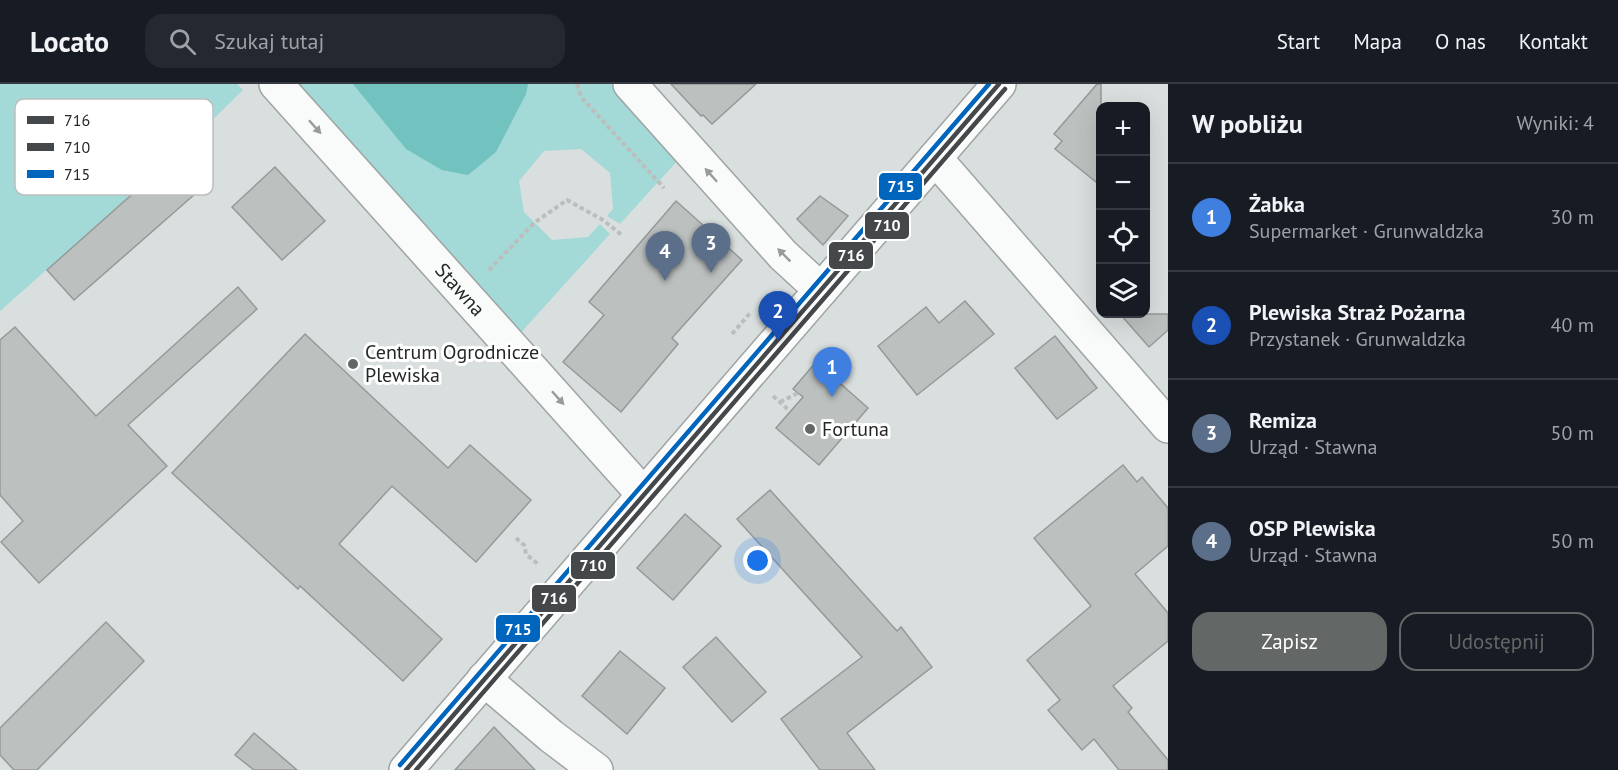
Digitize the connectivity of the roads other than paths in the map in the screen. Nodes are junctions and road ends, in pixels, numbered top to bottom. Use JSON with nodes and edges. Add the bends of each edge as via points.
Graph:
{"nodes":[{"id":1,"x":276,"y":84,"type":"edge"},
{"id":2,"x":630,"y":84,"type":"edge"},
{"id":3,"x":999,"y":84,"type":"edge"},
{"id":4,"x":935,"y":158,"type":"junction"},
{"id":5,"x":821,"y":290,"type":"junction"},
{"id":6,"x":1168,"y":426,"type":"edge"},
{"id":7,"x":644,"y":495,"type":"junction"},
{"id":8,"x":484,"y":679,"type":"junction"},
{"id":9,"x":406,"y":770,"type":"edge"},
{"id":10,"x":596,"y":770,"type":"edge"}],
"edges":[{"from":1,"to":7,"type":"street","name":"Stawna","one_way":true},
{"from":5,"to":2,"type":"street","one_way":true,"via":[[783,255]]},
{"from":3,"to":4,"type":"street"},
{"from":4,"to":5,"type":"street"},
{"from":4,"to":6,"type":"street"},
{"from":5,"to":7,"type":"street"},
{"from":7,"to":8,"type":"street"},
{"from":8,"to":9,"type":"street"},
{"from":8,"to":10,"type":"street"}]}
